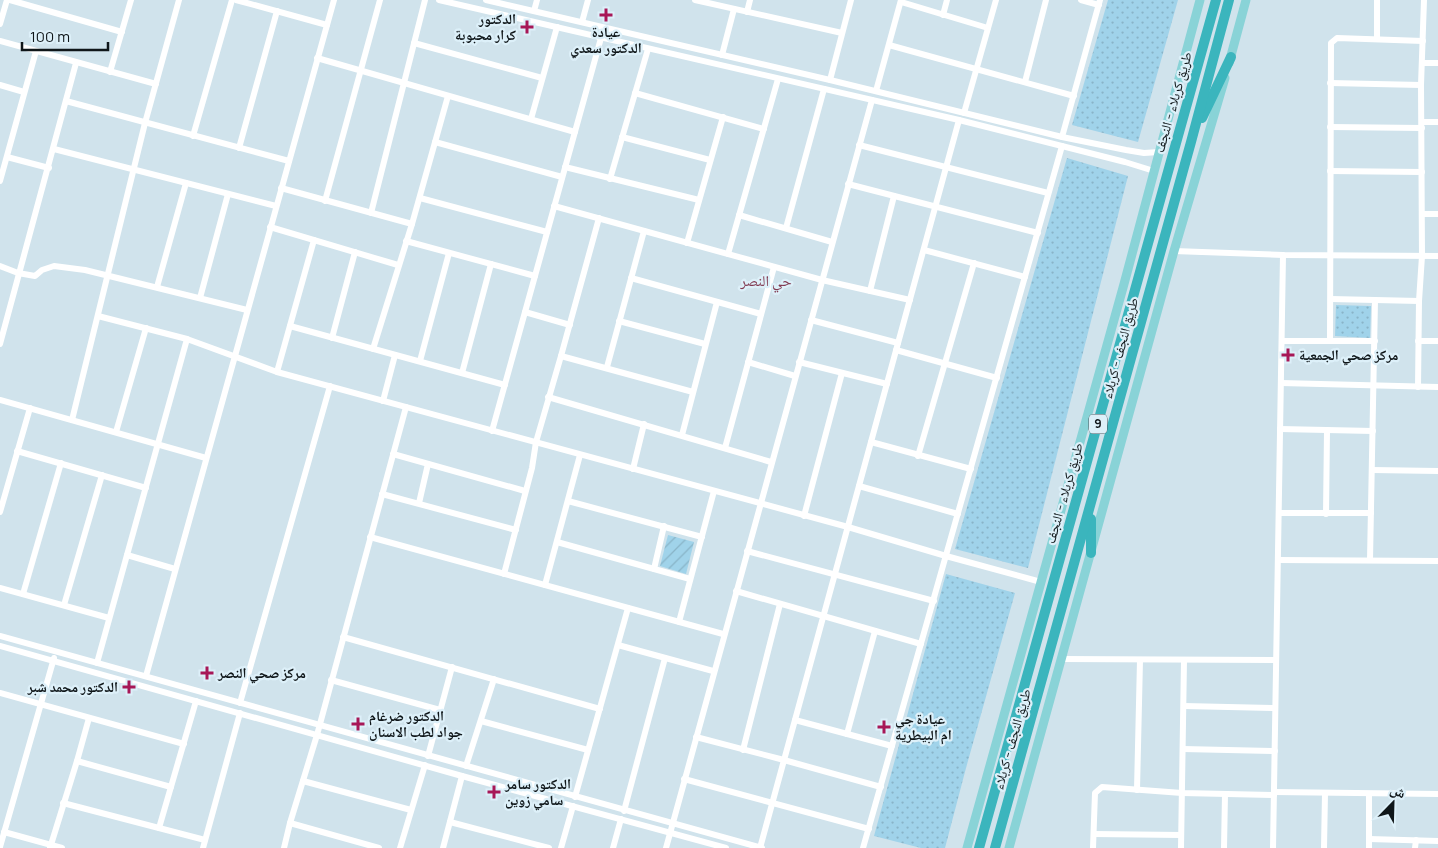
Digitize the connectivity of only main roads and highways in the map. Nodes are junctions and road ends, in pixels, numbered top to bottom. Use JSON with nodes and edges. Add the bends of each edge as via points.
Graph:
{"nodes":[{"id":1,"x":1200,"y":0,"type":"edge"},
{"id":2,"x":1216,"y":0,"type":"edge"},
{"id":3,"x":1229,"y":0,"type":"edge"},
{"id":4,"x":1246,"y":0,"type":"edge"},
{"id":5,"x":1231,"y":58,"type":"junction"},
{"id":6,"x":1191,"y":142,"type":"junction"},
{"id":7,"x":1092,"y":503,"type":"junction"},
{"id":8,"x":1091,"y":553,"type":"junction"},
{"id":9,"x":967,"y":848,"type":"edge"},
{"id":10,"x":979,"y":848,"type":"edge"},
{"id":11,"x":995,"y":848,"type":"edge"},
{"id":12,"x":1009,"y":848,"type":"edge"}],
"edges":[{"from":1,"to":9,"type":"main road"},
{"from":2,"to":10,"type":"highway","name":"طريق کربلاء - النجف","number":"9"},
{"from":3,"to":6,"type":"highway","name":"طريق النجف - کربلاء","number":"9"},
{"from":4,"to":5,"type":"main road"},
{"from":5,"to":6,"type":"highway"},
{"from":5,"to":8,"type":"main road"},
{"from":6,"to":7,"type":"highway","name":"طريق النجف - کربلاء","number":"9"},
{"from":7,"to":8,"type":"highway"},
{"from":7,"to":11,"type":"highway","name":"طريق النجف - کربلاء","number":"9"},
{"from":8,"to":12,"type":"main road"}]}
